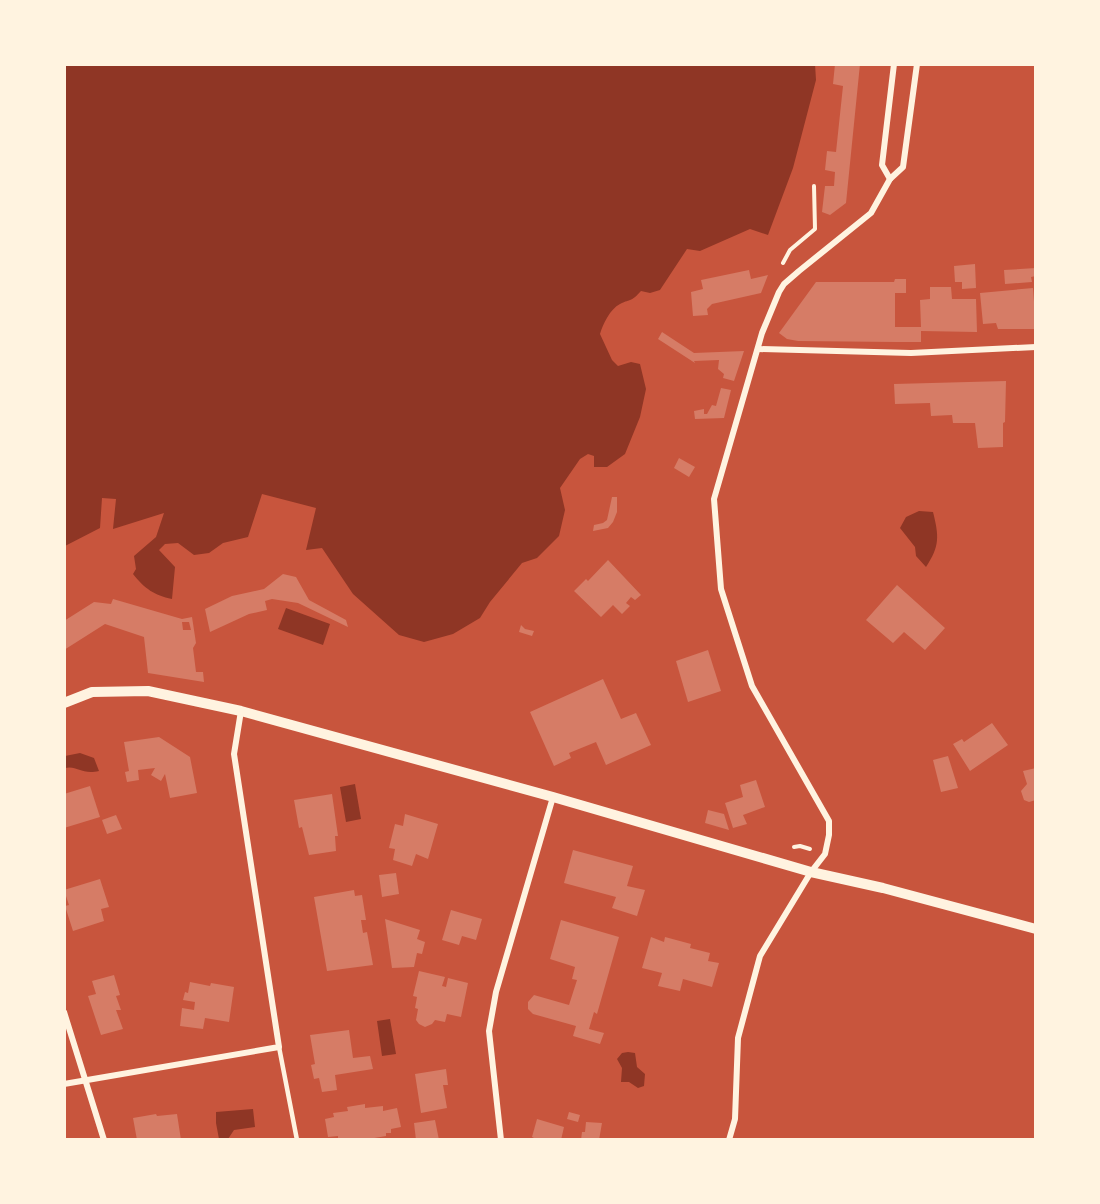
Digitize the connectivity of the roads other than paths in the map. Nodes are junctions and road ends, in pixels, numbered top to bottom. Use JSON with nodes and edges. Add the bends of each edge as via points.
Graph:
{"nodes":[{"id":1,"x":894,"y":64,"type":"edge"},
{"id":2,"x":917,"y":64,"type":"edge"},
{"id":3,"x":890,"y":179,"type":"junction"},
{"id":4,"x":1035,"y":347,"type":"edge"},
{"id":5,"x":758,"y":349,"type":"junction"},
{"id":6,"x":64,"y":703,"type":"edge"},
{"id":7,"x":241,"y":711,"type":"junction"},
{"id":8,"x":553,"y":797,"type":"junction"},
{"id":9,"x":811,"y":872,"type":"junction"},
{"id":10,"x":1035,"y":929,"type":"edge"},
{"id":11,"x":64,"y":1012,"type":"edge"},
{"id":12,"x":279,"y":1047,"type":"junction"},
{"id":13,"x":87,"y":1080,"type":"junction"},
{"id":14,"x":64,"y":1083,"type":"edge"},
{"id":15,"x":104,"y":1140,"type":"edge"},
{"id":16,"x":297,"y":1140,"type":"edge"},
{"id":17,"x":501,"y":1140,"type":"edge"},
{"id":18,"x":729,"y":1140,"type":"edge"}],
"edges":[{"from":1,"to":3,"type":"street","via":[[882,165]]},
{"from":2,"to":3,"type":"street","via":[[903,167]]},
{"from":3,"to":5,"type":"street","via":[[872,213],[784,284],[768,315]]},
{"from":4,"to":5,"type":"street","via":[[911,353]]},
{"from":5,"to":9,"type":"street","via":[[714,499],[721,589],[752,686],[829,821],[825,854]]},
{"from":6,"to":7,"type":"street","via":[[92,692],[148,691]]},
{"from":7,"to":8,"type":"street"},
{"from":7,"to":12,"type":"street","via":[[234,754]]},
{"from":8,"to":9,"type":"street"},
{"from":8,"to":17,"type":"street","via":[[496,992],[489,1031]]},
{"from":9,"to":10,"type":"street"},
{"from":9,"to":18,"type":"street","via":[[760,956],[738,1038],[735,1119]]},
{"from":11,"to":13,"type":"street"},
{"from":12,"to":13,"type":"street"},
{"from":12,"to":16,"type":"lane"},
{"from":13,"to":14,"type":"street"},
{"from":13,"to":15,"type":"street"}]}
